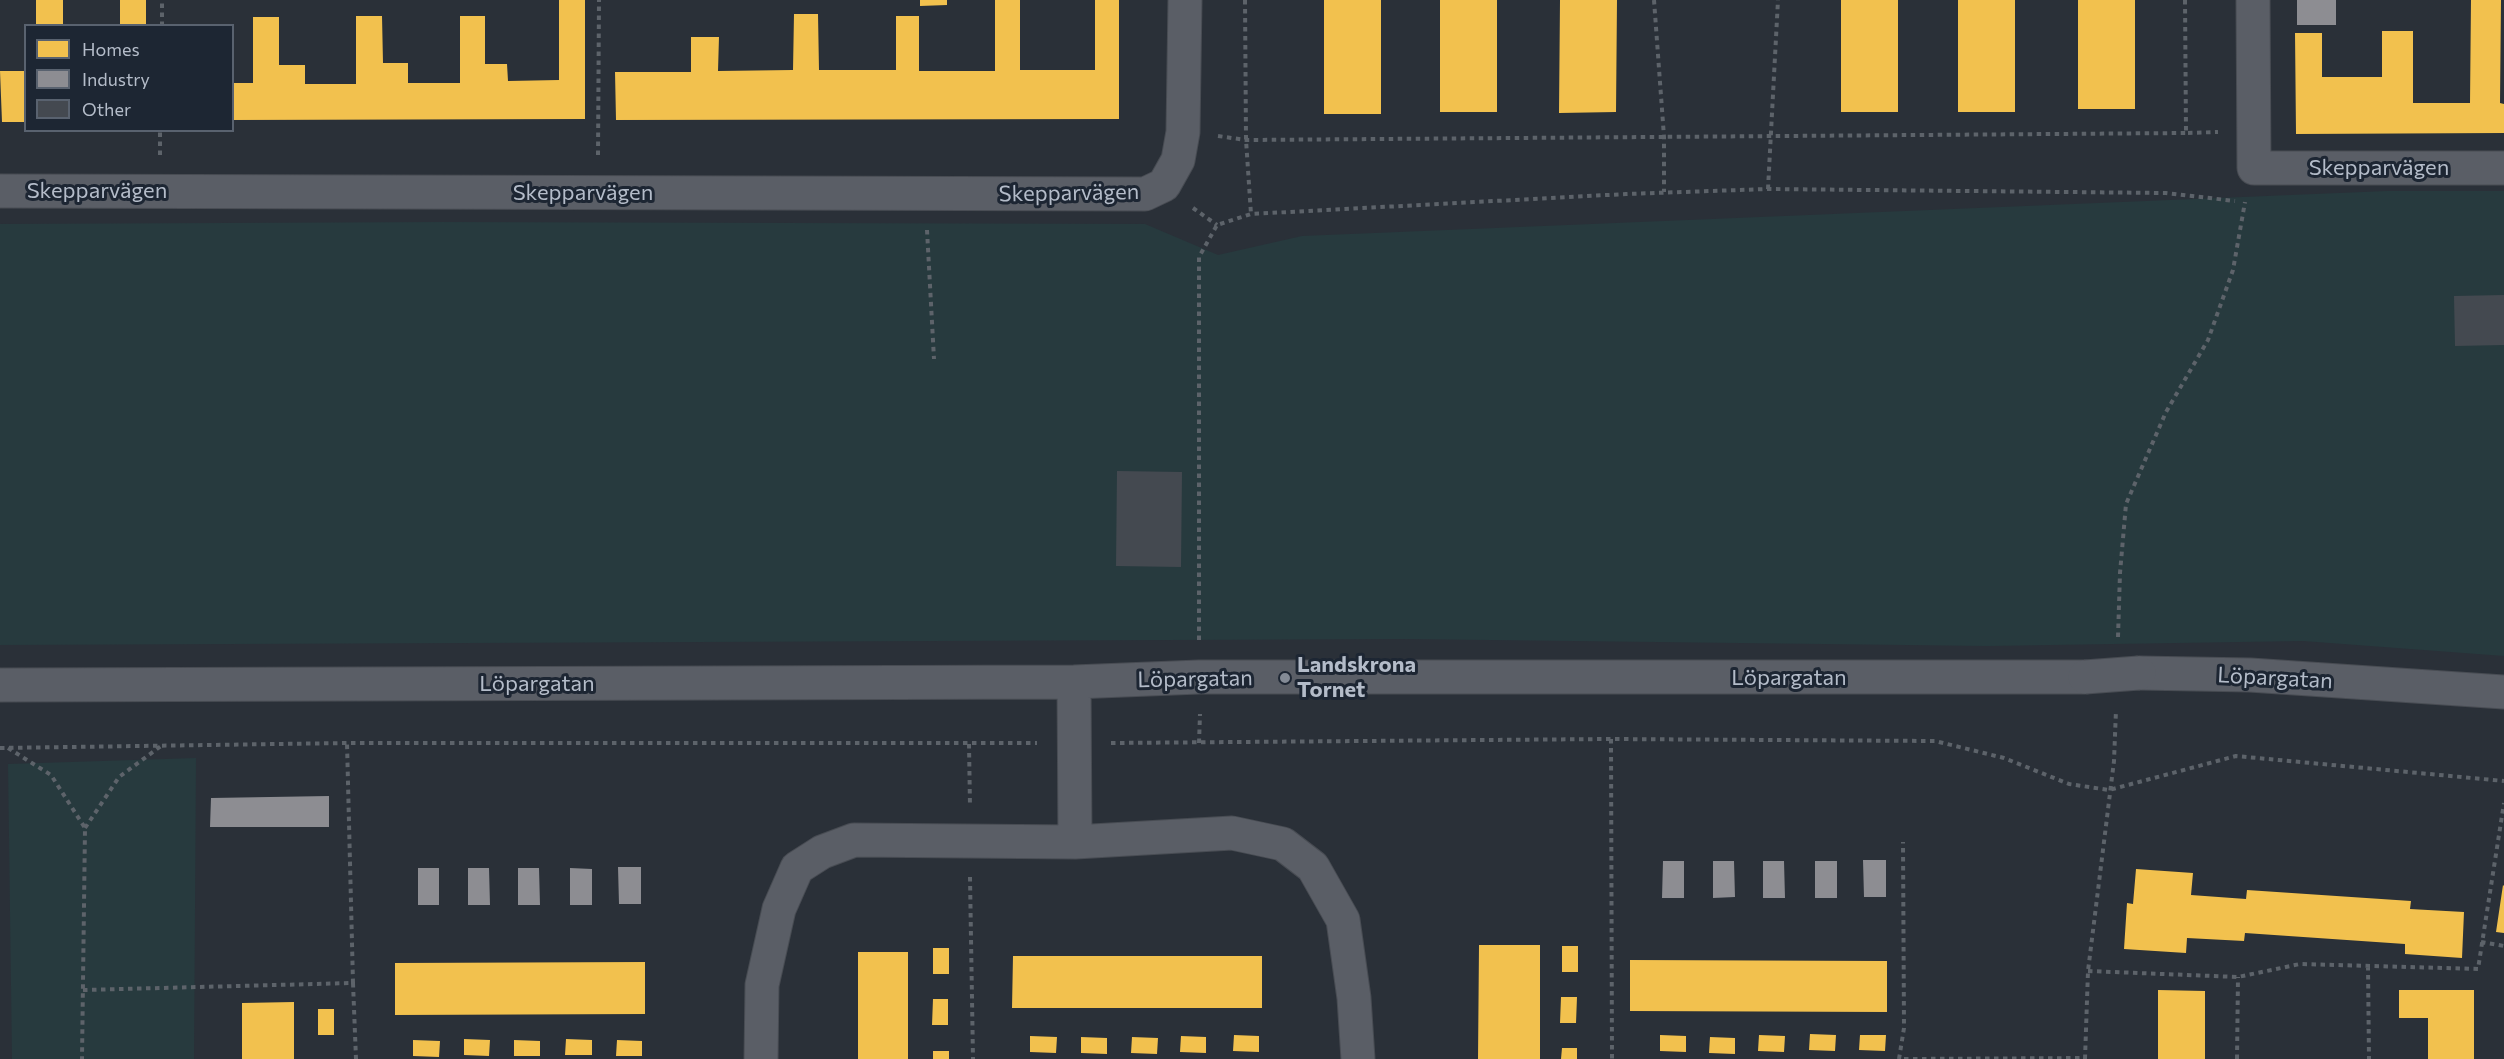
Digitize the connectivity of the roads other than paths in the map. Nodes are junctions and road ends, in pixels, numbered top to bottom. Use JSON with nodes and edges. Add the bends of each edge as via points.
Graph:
{"nodes":[{"id":1,"x":1185,"y":0,"type":"edge"},
{"id":2,"x":2253,"y":0,"type":"edge"},
{"id":3,"x":2504,"y":168,"type":"edge"},
{"id":4,"x":0,"y":191,"type":"edge"},
{"id":5,"x":1074,"y":682,"type":"junction"},
{"id":6,"x":0,"y":685,"type":"edge"},
{"id":7,"x":2504,"y":692,"type":"edge"},
{"id":8,"x":1075,"y":843,"type":"junction"},
{"id":9,"x":761,"y":1059,"type":"edge"},
{"id":10,"x":1358,"y":1059,"type":"edge"}],
"edges":[{"from":1,"to":4,"type":"street","name":"Skepparvägen","via":[[1183,132],[1178,160],[1164,185],[1145,194]]},
{"from":2,"to":3,"type":"street","name":"Skepparvägen","via":[[2254,168]]},
{"from":5,"to":6,"type":"street","name":"Löpargatan"},
{"from":5,"to":7,"type":"street","name":"Löpargatan","bridge":true,"via":[[1199,677],[2085,677],[2139,673],[2250,675]]},
{"from":5,"to":8,"type":"street"},
{"from":8,"to":9,"type":"street","via":[[854,840],[822,852],[797,868],[779,909],[762,986]]},
{"from":8,"to":10,"type":"street","via":[[1232,832],[1284,844],[1313,867],[1343,920]]}]}
